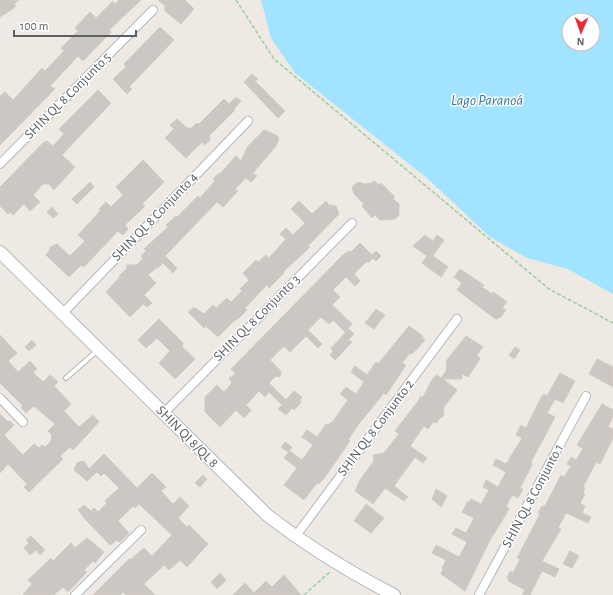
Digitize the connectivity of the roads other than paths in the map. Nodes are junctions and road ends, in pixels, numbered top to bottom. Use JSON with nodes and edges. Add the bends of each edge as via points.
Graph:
{"nodes":[{"id":1,"x":153,"y":10,"type":"dead end"},
{"id":2,"x":248,"y":121,"type":"dead end"},
{"id":3,"x":0,"y":164,"type":"edge"},
{"id":4,"x":352,"y":223,"type":"dead end"},
{"id":5,"x":0,"y":252,"type":"edge"},
{"id":6,"x":62,"y":314,"type":"junction"},
{"id":7,"x":457,"y":319,"type":"dead end"},
{"id":8,"x":98,"y":350,"type":"junction"},
{"id":9,"x":66,"y":378,"type":"dead end"},
{"id":10,"x":586,"y":396,"type":"dead end"},
{"id":11,"x":0,"y":398,"type":"edge"},
{"id":12,"x":163,"y":414,"type":"junction"},
{"id":13,"x":23,"y":422,"type":"dead end"},
{"id":14,"x":141,"y":530,"type":"dead end"},
{"id":15,"x":295,"y":537,"type":"junction"},
{"id":16,"x":75,"y":595,"type":"edge"},
{"id":17,"x":394,"y":595,"type":"edge"},
{"id":18,"x":480,"y":595,"type":"edge"}],
"edges":[{"from":1,"to":3,"type":"street","name":"SHIN QL 8 Conjunto 5"},
{"from":2,"to":6,"type":"street","name":"SHIN QL 8 Conjunto 4"},
{"from":4,"to":12,"type":"street","name":"SHIN QL 8 Conjunto 3"},
{"from":5,"to":6,"type":"street","name":"SHIN QI 8/QL 8"},
{"from":6,"to":8,"type":"street","name":"SHIN QI 8/QL 8"},
{"from":7,"to":15,"type":"street","name":"SHIN QL 8 Conjunto 2"},
{"from":8,"to":9,"type":"lane"},
{"from":8,"to":12,"type":"street","name":"SHIN QI 8/QL 8"},
{"from":10,"to":18,"type":"street","name":"SHIN QL 8 Conjunto 1"},
{"from":11,"to":13,"type":"street"},
{"from":12,"to":15,"type":"street","name":"SHIN QI 8/QL 8","via":[[241,491]]},
{"from":14,"to":16,"type":"street"},
{"from":15,"to":17,"type":"street","name":"SHIN QI 8/QL 8"}]}
